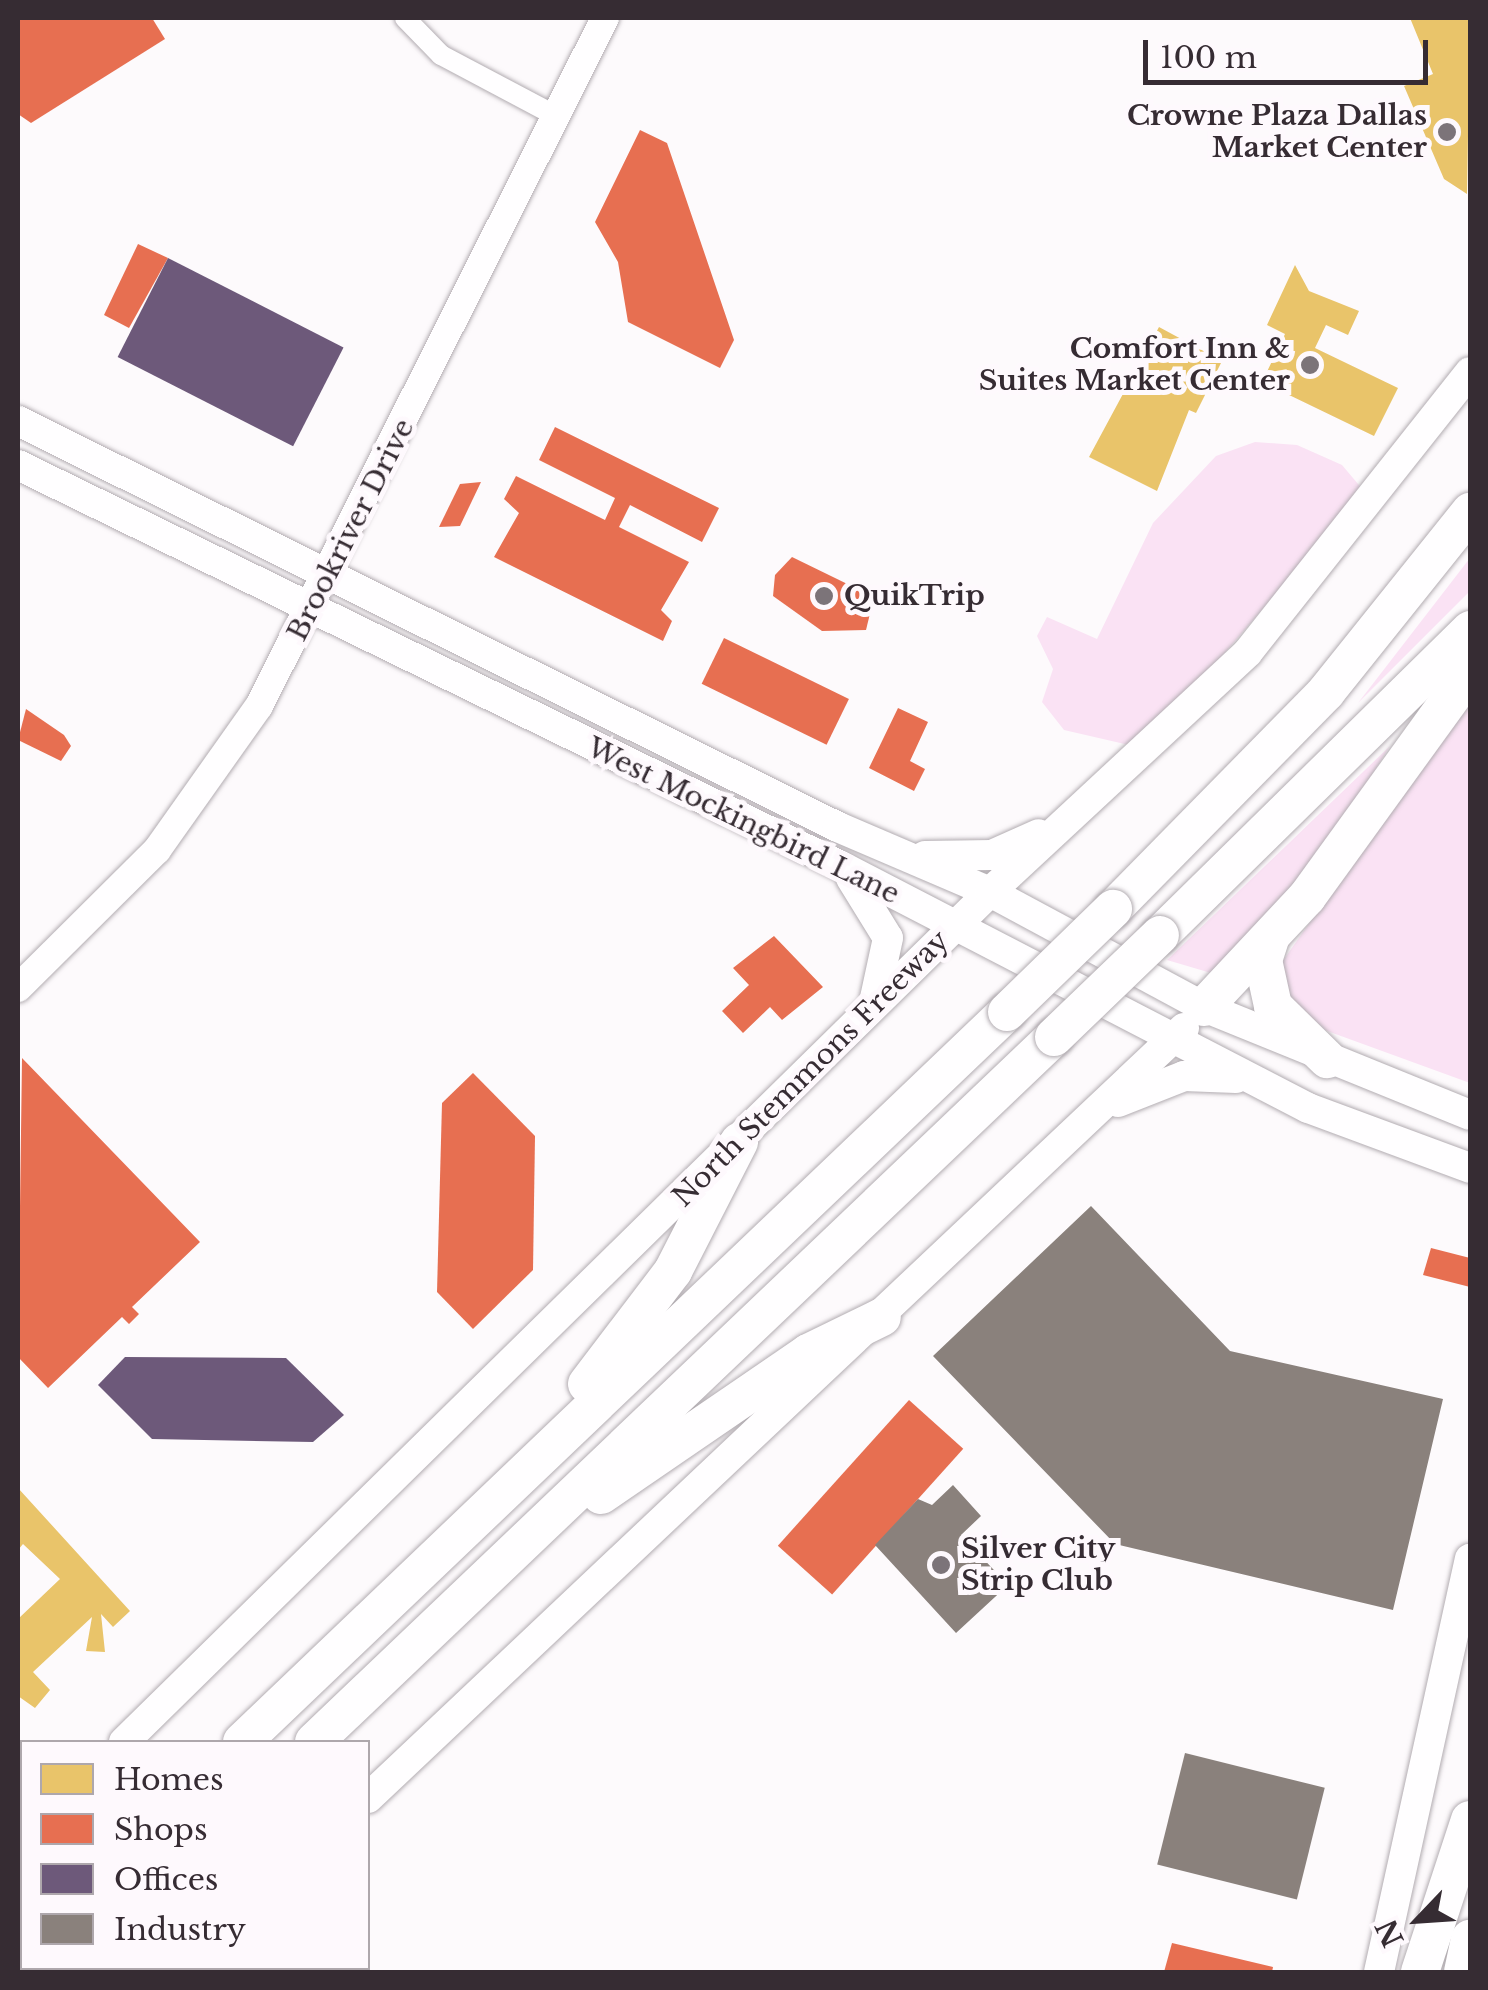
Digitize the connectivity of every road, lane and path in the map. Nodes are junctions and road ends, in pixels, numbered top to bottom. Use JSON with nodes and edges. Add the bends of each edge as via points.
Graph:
{"nodes":[{"id":1,"x":405,"y":18,"type":"edge"},
{"id":2,"x":605,"y":18,"type":"edge"},
{"id":3,"x":556,"y":116,"type":"junction"},
{"id":4,"x":1470,"y":372,"type":"edge"},
{"id":5,"x":18,"y":421,"type":"edge"},
{"id":6,"x":18,"y":464,"type":"edge"},
{"id":7,"x":1470,"y":512,"type":"edge"},
{"id":8,"x":329,"y":577,"type":"junction"},
{"id":9,"x":312,"y":608,"type":"junction"},
{"id":10,"x":1470,"y":630,"type":"edge"},
{"id":11,"x":1470,"y":672,"type":"edge"},
{"id":12,"x":746,"y":780,"type":"junction"},
{"id":13,"x":1084,"y":806,"type":"junction"},
{"id":14,"x":728,"y":816,"type":"junction"},
{"id":15,"x":908,"y":857,"type":"junction"},
{"id":16,"x":839,"y":864,"type":"junction"},
{"id":17,"x":990,"y":892,"type":"junction"},
{"id":18,"x":955,"y":927,"type":"junction"},
{"id":19,"x":1270,"y":940,"type":"junction"},
{"id":20,"x":18,"y":988,"type":"edge"},
{"id":21,"x":1204,"y":1008,"type":"junction"},
{"id":22,"x":872,"y":1010,"type":"junction"},
{"id":23,"x":1172,"y":1040,"type":"junction"},
{"id":24,"x":1330,"y":1060,"type":"junction"},
{"id":25,"x":1264,"y":1084,"type":"junction"},
{"id":26,"x":1308,"y":1108,"type":"junction"},
{"id":27,"x":1470,"y":1115,"type":"edge"},
{"id":28,"x":1080,"y":1122,"type":"junction"},
{"id":29,"x":739,"y":1142,"type":"junction"},
{"id":30,"x":1470,"y":1172,"type":"edge"},
{"id":31,"x":882,"y":1318,"type":"junction"},
{"id":32,"x":487,"y":1507,"type":"junction"},
{"id":33,"x":1470,"y":1559,"type":"edge"},
{"id":34,"x":496,"y":1568,"type":"junction"},
{"id":35,"x":126,"y":1740,"type":"edge"},
{"id":36,"x":244,"y":1740,"type":"edge"},
{"id":37,"x":316,"y":1740,"type":"edge"},
{"id":38,"x":370,"y":1796,"type":"edge"},
{"id":39,"x":1470,"y":1820,"type":"edge"},
{"id":40,"x":1470,"y":1939,"type":"edge"},
{"id":41,"x":1379,"y":1972,"type":"edge"},
{"id":42,"x":1420,"y":1972,"type":"edge"},
{"id":43,"x":1462,"y":1972,"type":"edge"}],
"edges":[{"from":1,"to":3,"type":"street","via":[[442,54]]},
{"from":2,"to":3,"type":"street","name":"Brookriver Drive"},
{"from":3,"to":8,"type":"street","name":"Brookriver Drive"},
{"from":4,"to":13,"type":"main road","name":"North Stemmons Freeway","via":[[1308,586]]},
{"from":5,"to":8,"type":"main road","name":"West Mockingbird Lane"},
{"from":6,"to":9,"type":"main road","name":"West Mockingbird Lane"},
{"from":7,"to":32,"type":"highway","bridge":true,"via":[[1326,692],[1113,909]]},
{"from":8,"to":9,"type":"street","name":"Brookriver Drive"},
{"from":8,"to":12,"type":"main road","name":"West Mockingbird Lane"},
{"from":9,"to":14,"type":"main road","name":"West Mockingbird Lane"},
{"from":9,"to":20,"type":"street","name":"Brookriver Drive","via":[[187,816]]},
{"from":10,"to":34,"type":"highway","bridge":true},
{"from":11,"to":19,"type":"highway"},
{"from":12,"to":14,"type":"main road"},
{"from":12,"to":15,"type":"main road","name":"West Mockingbird Lane"},
{"from":13,"to":15,"type":"main road","via":[[1006,852]]},
{"from":13,"to":17,"type":"main road","name":"North Stemmons Freeway"},
{"from":14,"to":16,"type":"main road","name":"West Mockingbird Lane"},
{"from":15,"to":17,"type":"main road","name":"West Mockingbird Lane"},
{"from":16,"to":18,"type":"main road","name":"West Mockingbird Lane"},
{"from":16,"to":22,"type":"main road","via":[[874,903],[888,938],[888,970]]},
{"from":17,"to":18,"type":"main road","name":"North Stemmons Freeway"},
{"from":17,"to":21,"type":"main road","name":"West Mockingbird Lane"},
{"from":18,"to":22,"type":"main road","name":"North Stemmons Freeway"},
{"from":18,"to":23,"type":"main road","name":"West Mockingbird Lane"},
{"from":19,"to":21,"type":"highway"},
{"from":19,"to":24,"type":"highway","via":[[1263,960],[1272,1006]]},
{"from":21,"to":23,"type":"main road"},
{"from":21,"to":24,"type":"main road","name":"West Mockingbird Lane"},
{"from":22,"to":29,"type":"main road","name":"North Stemmons Freeway"},
{"from":23,"to":25,"type":"main road","name":"West Mockingbird Lane"},
{"from":23,"to":28,"type":"main road"},
{"from":24,"to":26,"type":"main road"},
{"from":24,"to":27,"type":"main road","name":"West Mockingbird Lane"},
{"from":25,"to":26,"type":"main road","name":"West Mockingbird Lane"},
{"from":25,"to":28,"type":"main road","via":[[1184,1076]]},
{"from":26,"to":30,"type":"main road","name":"West Mockingbird Lane"},
{"from":28,"to":31,"type":"main road"},
{"from":29,"to":32,"type":"highway","via":[[673,1270]]},
{"from":29,"to":35,"type":"main road","name":"North Stemmons Freeway"},
{"from":31,"to":34,"type":"highway","via":[[808,1353]]},
{"from":31,"to":38,"type":"main road"},
{"from":32,"to":36,"type":"highway"},
{"from":33,"to":41,"type":"main road"},
{"from":34,"to":37,"type":"highway"},
{"from":39,"to":42,"type":"highway"},
{"from":40,"to":43,"type":"highway"}]}
